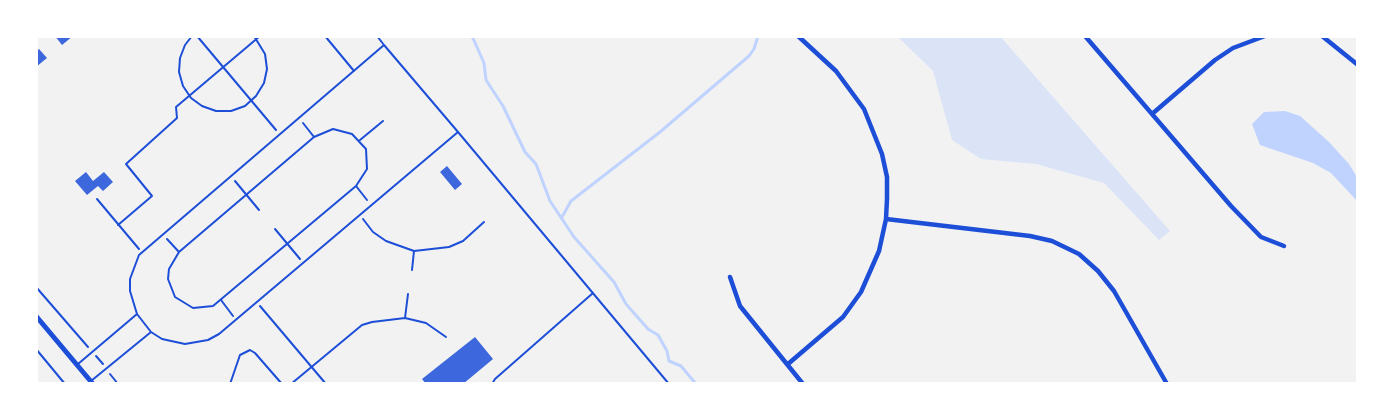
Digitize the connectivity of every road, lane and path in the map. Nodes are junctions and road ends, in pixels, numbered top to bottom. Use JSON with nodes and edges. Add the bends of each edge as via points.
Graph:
{"nodes":[{"id":1,"x":192,"y":36,"type":"edge"},
{"id":2,"x":197,"y":36,"type":"edge"},
{"id":3,"x":254,"y":36,"type":"edge"},
{"id":4,"x":260,"y":36,"type":"edge"},
{"id":5,"x":325,"y":36,"type":"edge"},
{"id":6,"x":377,"y":36,"type":"edge"},
{"id":7,"x":798,"y":36,"type":"edge"},
{"id":8,"x":1085,"y":36,"type":"edge"},
{"id":9,"x":1265,"y":36,"type":"edge"},
{"id":10,"x":1322,"y":36,"type":"edge"},
{"id":11,"x":257,"y":39,"type":"junction"},
{"id":12,"x":384,"y":45,"type":"junction"},
{"id":13,"x":1358,"y":65,"type":"edge"},
{"id":14,"x":223,"y":67,"type":"junction"},
{"id":15,"x":354,"y":71,"type":"junction"},
{"id":16,"x":190,"y":96,"type":"junction"},
{"id":17,"x":251,"y":100,"type":"junction"},
{"id":18,"x":1152,"y":114,"type":"junction"},
{"id":19,"x":298,"y":118,"type":"junction"},
{"id":20,"x":383,"y":121,"type":"dead end"},
{"id":21,"x":458,"y":132,"type":"junction"},
{"id":22,"x":280,"y":134,"type":"junction"},
{"id":23,"x":314,"y":137,"type":"junction"},
{"id":24,"x":360,"y":140,"type":"junction"},
{"id":25,"x":230,"y":176,"type":"junction"},
{"id":26,"x":356,"y":186,"type":"junction"},
{"id":27,"x":246,"y":195,"type":"junction"},
{"id":28,"x":97,"y":199,"type":"dead end"},
{"id":29,"x":371,"y":205,"type":"junction"},
{"id":30,"x":259,"y":210,"type":"dead end"},
{"id":31,"x":360,"y":215,"type":"junction"},
{"id":32,"x":886,"y":219,"type":"junction"},
{"id":33,"x":484,"y":222,"type":"dead end"},
{"id":34,"x":118,"y":224,"type":"junction"},
{"id":35,"x":275,"y":229,"type":"dead end"},
{"id":36,"x":162,"y":234,"type":"junction"},
{"id":37,"x":288,"y":244,"type":"junction"},
{"id":38,"x":1284,"y":246,"type":"dead end"},
{"id":39,"x":414,"y":251,"type":"junction"},
{"id":40,"x":142,"y":252,"type":"junction"},
{"id":41,"x":179,"y":252,"type":"junction"},
{"id":42,"x":304,"y":262,"type":"junction"},
{"id":43,"x":412,"y":270,"type":"dead end"},
{"id":44,"x":730,"y":278,"type":"dead end"},
{"id":45,"x":36,"y":288,"type":"edge"},
{"id":46,"x":593,"y":293,"type":"junction"},
{"id":47,"x":408,"y":294,"type":"dead end"},
{"id":48,"x":221,"y":300,"type":"junction"},
{"id":49,"x":257,"y":302,"type":"junction"},
{"id":50,"x":137,"y":314,"type":"junction"},
{"id":51,"x":36,"y":316,"type":"edge"},
{"id":52,"x":405,"y":318,"type":"junction"},
{"id":53,"x":236,"y":320,"type":"junction"},
{"id":54,"x":151,"y":332,"type":"junction"},
{"id":55,"x":446,"y":337,"type":"dead end"},
{"id":56,"x":36,"y":349,"type":"edge"},
{"id":57,"x":92,"y":352,"type":"junction"},
{"id":58,"x":77,"y":364,"type":"junction"},
{"id":59,"x":788,"y":364,"type":"junction"},
{"id":60,"x":312,"y":366,"type":"junction"},
{"id":61,"x":106,"y":369,"type":"junction"},
{"id":62,"x":92,"y":383,"type":"edge"},
{"id":63,"x":65,"y":384,"type":"edge"},
{"id":64,"x":118,"y":384,"type":"edge"},
{"id":65,"x":230,"y":384,"type":"edge"},
{"id":66,"x":282,"y":384,"type":"edge"},
{"id":67,"x":291,"y":384,"type":"edge"},
{"id":68,"x":326,"y":384,"type":"edge"},
{"id":69,"x":492,"y":384,"type":"edge"},
{"id":70,"x":669,"y":384,"type":"edge"},
{"id":71,"x":803,"y":384,"type":"edge"},
{"id":72,"x":1167,"y":384,"type":"edge"}],
"edges":[{"from":1,"to":16,"type":"path","via":[[185,45],[179,65],[183,86]]},
{"from":2,"to":14,"type":"path"},
{"from":3,"to":11,"type":"path"},
{"from":4,"to":11,"type":"path"},
{"from":5,"to":15,"type":"lane"},
{"from":6,"to":12,"type":"lane"},
{"from":7,"to":32,"type":"street","via":[[851,88],[870,122],[887,177]]},
{"from":8,"to":18,"type":"street"},
{"from":9,"to":18,"type":"street","via":[[1233,48],[1215,60]]},
{"from":10,"to":13,"type":"street"},
{"from":11,"to":14,"type":"path"},
{"from":11,"to":17,"type":"path","via":[[265,54],[267,69],[264,84]]},
{"from":12,"to":15,"type":"lane"},
{"from":12,"to":21,"type":"lane"},
{"from":14,"to":16,"type":"path"},
{"from":14,"to":17,"type":"path"},
{"from":15,"to":19,"type":"lane"},
{"from":16,"to":17,"type":"path","via":[[202,106],[216,111],[231,111]]},
{"from":16,"to":34,"type":"path","via":[[176,107],[177,118],[126,164],[152,196]]},
{"from":17,"to":22,"type":"path"},
{"from":18,"to":38,"type":"street","via":[[1230,206],[1261,237]]},
{"from":19,"to":22,"type":"lane"},
{"from":19,"to":23,"type":"path"},
{"from":20,"to":24,"type":"path"},
{"from":21,"to":29,"type":"lane"},
{"from":21,"to":46,"type":"lane"},
{"from":22,"to":25,"type":"lane"},
{"from":23,"to":24,"type":"path","via":[[333,129],[343,130]]},
{"from":23,"to":27,"type":"path"},
{"from":24,"to":26,"type":"path","via":[[366,149],[368,164],[363,179]]},
{"from":25,"to":27,"type":"path"},
{"from":25,"to":36,"type":"lane"},
{"from":26,"to":29,"type":"path"},
{"from":26,"to":37,"type":"path"},
{"from":27,"to":30,"type":"path"},
{"from":27,"to":41,"type":"path"},
{"from":28,"to":34,"type":"path"},
{"from":29,"to":31,"type":"lane"},
{"from":31,"to":39,"type":"path","via":[[386,241]]},
{"from":31,"to":42,"type":"lane"},
{"from":32,"to":59,"type":"street","via":[[879,251],[861,292],[843,317]]},
{"from":32,"to":72,"type":"street","via":[[1030,236],[1079,254],[1114,291]]},
{"from":33,"to":39,"type":"path","via":[[463,241],[449,247]]},
{"from":34,"to":40,"type":"path"},
{"from":35,"to":37,"type":"path"},
{"from":36,"to":40,"type":"lane"},
{"from":36,"to":41,"type":"path"},
{"from":37,"to":42,"type":"path"},
{"from":37,"to":48,"type":"path"},
{"from":39,"to":43,"type":"path"},
{"from":40,"to":50,"type":"lane","via":[[133,266],[130,279]]},
{"from":41,"to":48,"type":"path","via":[[168,274],[170,289],[176,297],[193,308],[208,307]]},
{"from":42,"to":49,"type":"lane"},
{"from":44,"to":59,"type":"street","via":[[740,306]]},
{"from":45,"to":57,"type":"path"},
{"from":46,"to":69,"type":"lane"},
{"from":46,"to":70,"type":"lane"},
{"from":47,"to":52,"type":"path"},
{"from":48,"to":53,"type":"path"},
{"from":49,"to":53,"type":"lane"},
{"from":49,"to":60,"type":"path"},
{"from":50,"to":54,"type":"lane"},
{"from":50,"to":57,"type":"lane"},
{"from":51,"to":58,"type":"street"},
{"from":52,"to":55,"type":"path","via":[[426,323]]},
{"from":52,"to":60,"type":"path","via":[[387,318],[362,325]]},
{"from":53,"to":54,"type":"lane","via":[[219,334],[197,344],[172,342]]},
{"from":54,"to":61,"type":"lane"},
{"from":56,"to":63,"type":"path"},
{"from":57,"to":58,"type":"lane"},
{"from":57,"to":61,"type":"path"},
{"from":58,"to":62,"type":"street"},
{"from":59,"to":71,"type":"street"},
{"from":60,"to":67,"type":"path"},
{"from":60,"to":68,"type":"path"},
{"from":61,"to":62,"type":"lane"},
{"from":61,"to":64,"type":"path"},
{"from":65,"to":66,"type":"path","via":[[240,355],[250,350]]}]}
